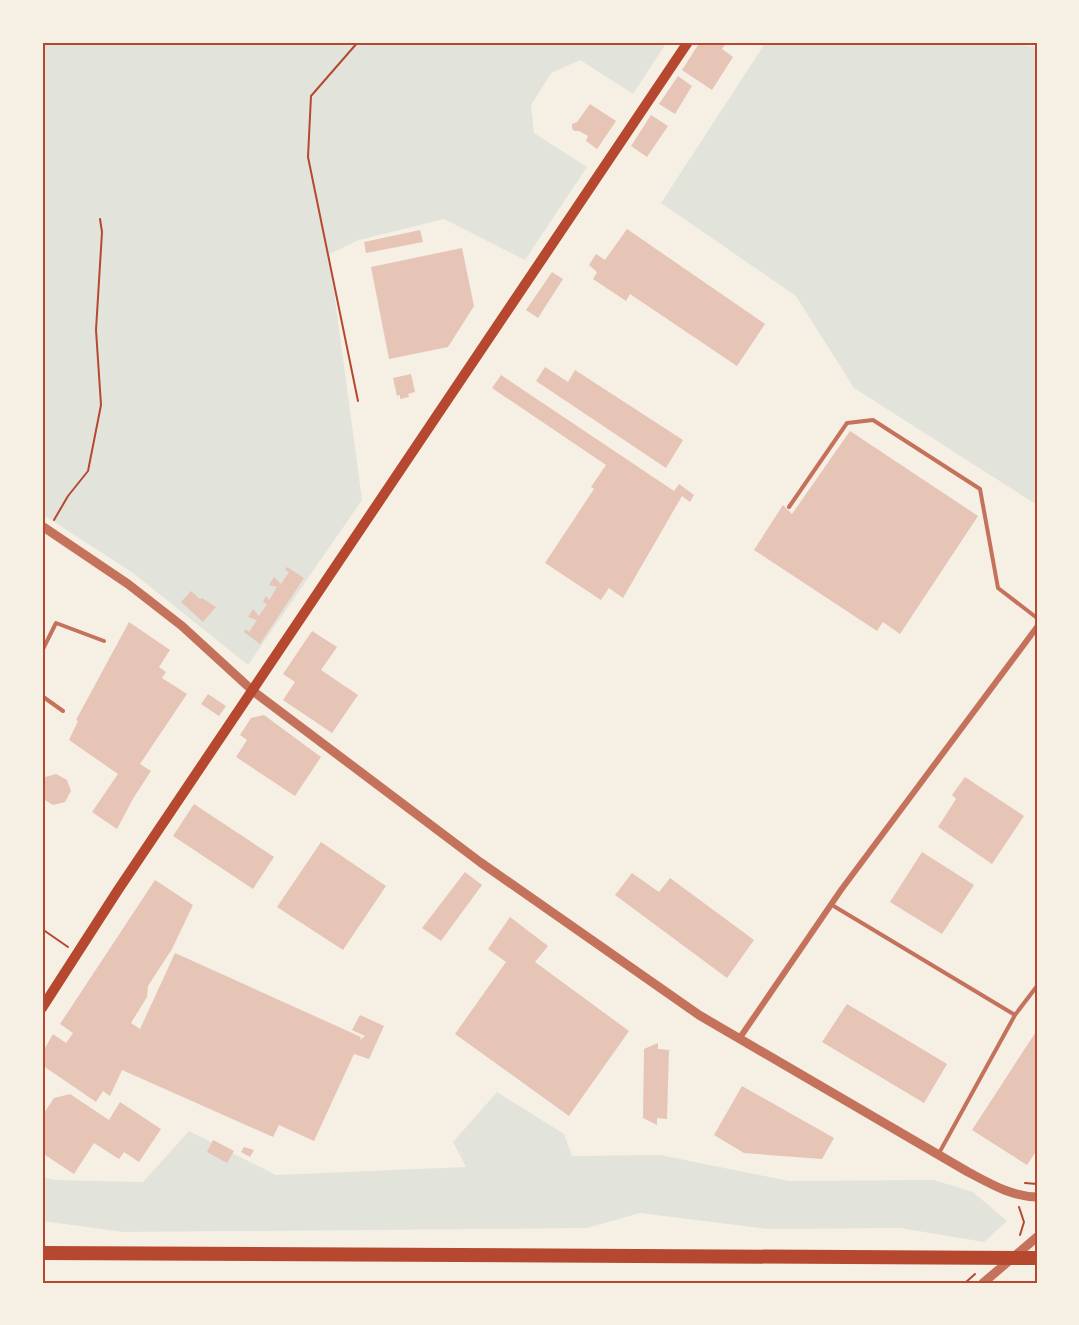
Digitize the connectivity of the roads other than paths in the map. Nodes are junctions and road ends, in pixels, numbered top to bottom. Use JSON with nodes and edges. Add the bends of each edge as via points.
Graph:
{"nodes":[{"id":1,"x":688,"y":42,"type":"edge"},
{"id":2,"x":789,"y":507,"type":"dead end"},
{"id":3,"x":45,"y":528,"type":"edge"},
{"id":4,"x":1037,"y":618,"type":"edge"},
{"id":5,"x":1037,"y":627,"type":"edge"},
{"id":6,"x":104,"y":641,"type":"dead end"},
{"id":7,"x":42,"y":651,"type":"edge"},
{"id":8,"x":253,"y":691,"type":"junction"},
{"id":9,"x":42,"y":696,"type":"edge"},
{"id":10,"x":63,"y":711,"type":"dead end"},
{"id":11,"x":831,"y":905,"type":"junction"},
{"id":12,"x":1037,"y":986,"type":"edge"},
{"id":13,"x":42,"y":1008,"type":"edge"},
{"id":14,"x":1015,"y":1015,"type":"junction"},
{"id":15,"x":739,"y":1039,"type":"junction"},
{"id":16,"x":938,"y":1155,"type":"junction"},
{"id":17,"x":1037,"y":1197,"type":"edge"},
{"id":18,"x":1037,"y":1236,"type":"edge"},
{"id":19,"x":42,"y":1253,"type":"edge"},
{"id":20,"x":1037,"y":1258,"type":"edge"},
{"id":21,"x":984,"y":1283,"type":"edge"}],
"edges":[{"from":1,"to":8,"type":"main road"},
{"from":2,"to":4,"type":"lane","via":[[847,423],[873,420],[980,489],[998,588]]},
{"from":3,"to":8,"type":"street","via":[[129,584]]},
{"from":5,"to":11,"type":"street"},
{"from":6,"to":7,"type":"lane","via":[[56,623]]},
{"from":8,"to":13,"type":"main road"},
{"from":8,"to":15,"type":"street","via":[[480,862]]},
{"from":9,"to":10,"type":"lane"},
{"from":11,"to":14,"type":"lane"},
{"from":11,"to":15,"type":"street"},
{"from":12,"to":14,"type":"lane"},
{"from":14,"to":16,"type":"lane"},
{"from":15,"to":16,"type":"street"},
{"from":16,"to":17,"type":"street","via":[[1005,1191]]},
{"from":18,"to":21,"type":"street"},
{"from":19,"to":20,"type":"highway"}]}
